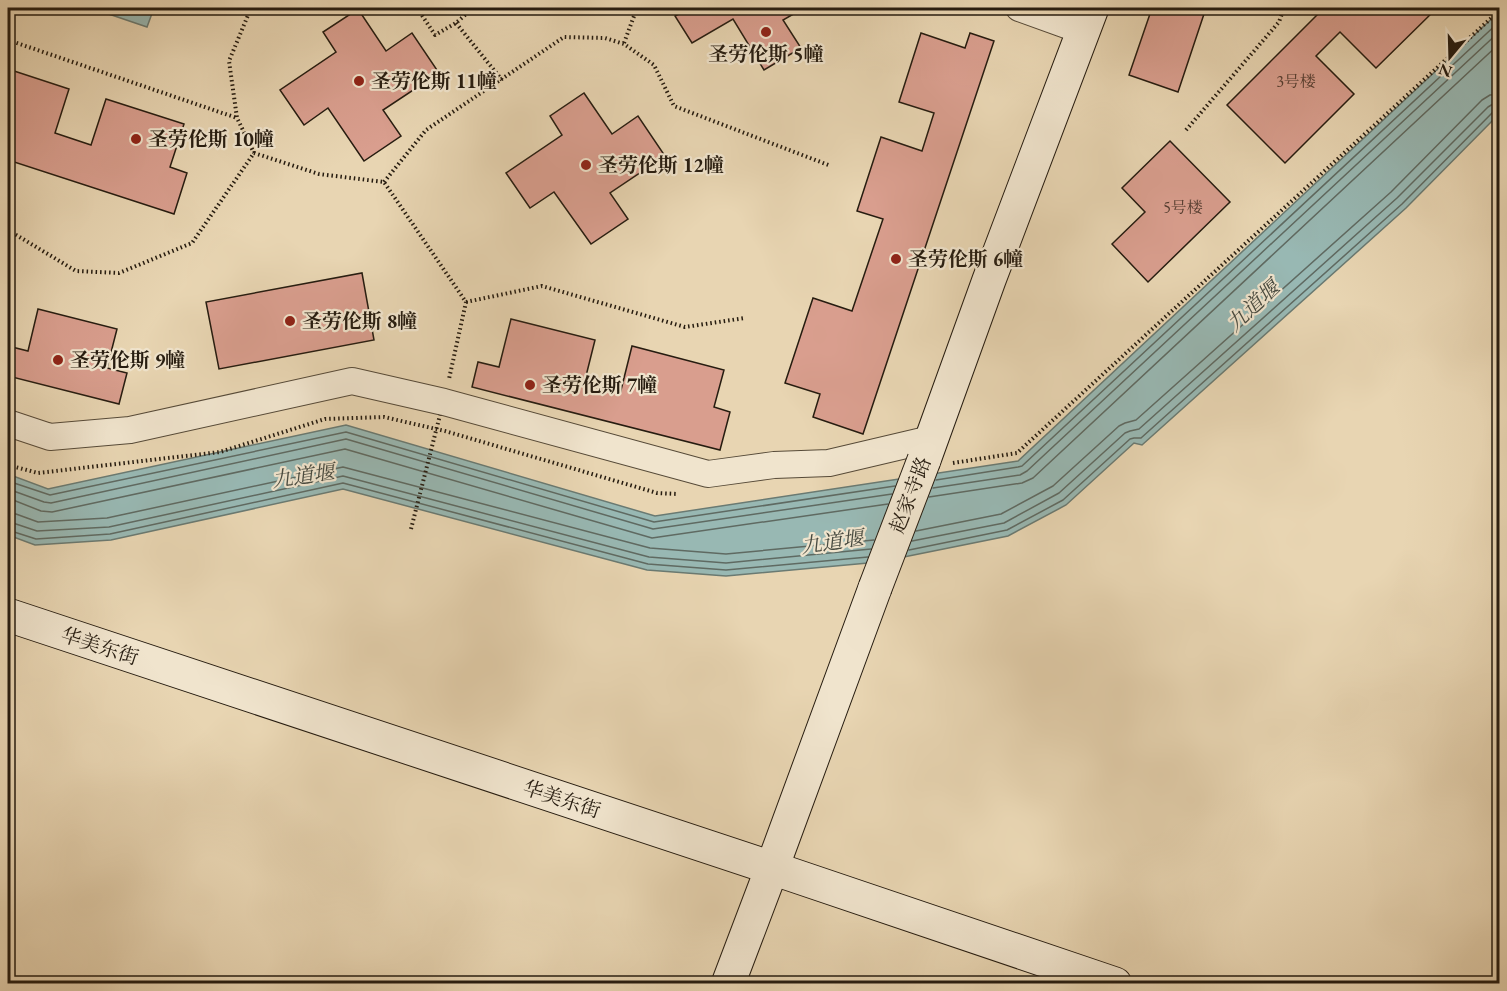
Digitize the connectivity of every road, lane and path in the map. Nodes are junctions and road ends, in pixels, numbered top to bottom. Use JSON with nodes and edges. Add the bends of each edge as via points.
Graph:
{"nodes":[{"id":1,"x":252,"y":8,"type":"edge"},
{"id":2,"x":417,"y":8,"type":"edge"},
{"id":3,"x":473,"y":8,"type":"edge"},
{"id":4,"x":637,"y":8,"type":"edge"},
{"id":5,"x":1019,"y":8,"type":"edge"},
{"id":6,"x":1284,"y":8,"type":"edge"},
{"id":7,"x":1500,"y":10,"type":"edge"},
{"id":8,"x":1087,"y":19,"type":"edge"},
{"id":9,"x":456,"y":23,"type":"junction"},
{"id":10,"x":8,"y":40,"type":"edge"},
{"id":11,"x":624,"y":44,"type":"junction"},
{"id":12,"x":502,"y":80,"type":"junction"},
{"id":13,"x":237,"y":118,"type":"junction"},
{"id":14,"x":1186,"y":130,"type":"dead end"},
{"id":15,"x":254,"y":153,"type":"junction"},
{"id":16,"x":831,"y":166,"type":"dead end"},
{"id":17,"x":384,"y":182,"type":"junction"},
{"id":18,"x":8,"y":230,"type":"edge"},
{"id":19,"x":466,"y":303,"type":"junction"},
{"id":20,"x":745,"y":318,"type":"dead end"},
{"id":21,"x":442,"y":408,"type":"junction"},
{"id":22,"x":8,"y":423,"type":"edge"},
{"id":23,"x":934,"y":454,"type":"junction"},
{"id":24,"x":8,"y":465,"type":"edge"},
{"id":25,"x":678,"y":494,"type":"dead end"},
{"id":26,"x":411,"y":529,"type":"dead end"},
{"id":27,"x":8,"y":615,"type":"edge"},
{"id":28,"x":772,"y":868,"type":"junction"},
{"id":29,"x":728,"y":984,"type":"edge"},
{"id":30,"x":1115,"y":984,"type":"edge"}],
"edges":[{"from":1,"to":13,"type":"path","via":[[230,61]]},
{"from":2,"to":9,"type":"path","via":[[435,35]]},
{"from":3,"to":9,"type":"path"},
{"from":4,"to":11,"type":"path"},
{"from":5,"to":8,"type":"street"},
{"from":6,"to":14,"type":"path","via":[[1279,22]]},
{"from":7,"to":23,"type":"path","via":[[1017,453]]},
{"from":8,"to":23,"type":"street","name":"赵家寺路"},
{"from":9,"to":12,"type":"path"},
{"from":10,"to":13,"type":"path"},
{"from":11,"to":12,"type":"path","via":[[605,38],[564,37]]},
{"from":11,"to":16,"type":"path","via":[[654,64],[674,106]]},
{"from":12,"to":17,"type":"path","via":[[426,130]]},
{"from":13,"to":15,"type":"path"},
{"from":15,"to":17,"type":"path","via":[[319,174]]},
{"from":15,"to":18,"type":"path","via":[[192,243],[119,273],[76,271]]},
{"from":17,"to":19,"type":"path"},
{"from":19,"to":20,"type":"path","via":[[542,286],[685,327]]},
{"from":19,"to":21,"type":"path"},
{"from":21,"to":22,"type":"street","via":[[352,381],[130,430],[50,437]]},
{"from":21,"to":23,"type":"street","via":[[708,474],[774,465]]},
{"from":21,"to":26,"type":"path","bridge":true},
{"from":23,"to":28,"type":"street","name":"赵家寺路","bridge":true,"via":[[875,588]]},
{"from":24,"to":25,"type":"path","via":[[38,473],[220,452],[325,419],[384,417],[445,431],[657,494]]},
{"from":27,"to":28,"type":"street","name":"华美东街"},
{"from":28,"to":29,"type":"street","name":"赵家寺路"},
{"from":28,"to":30,"type":"street","name":"华美东街"}]}
